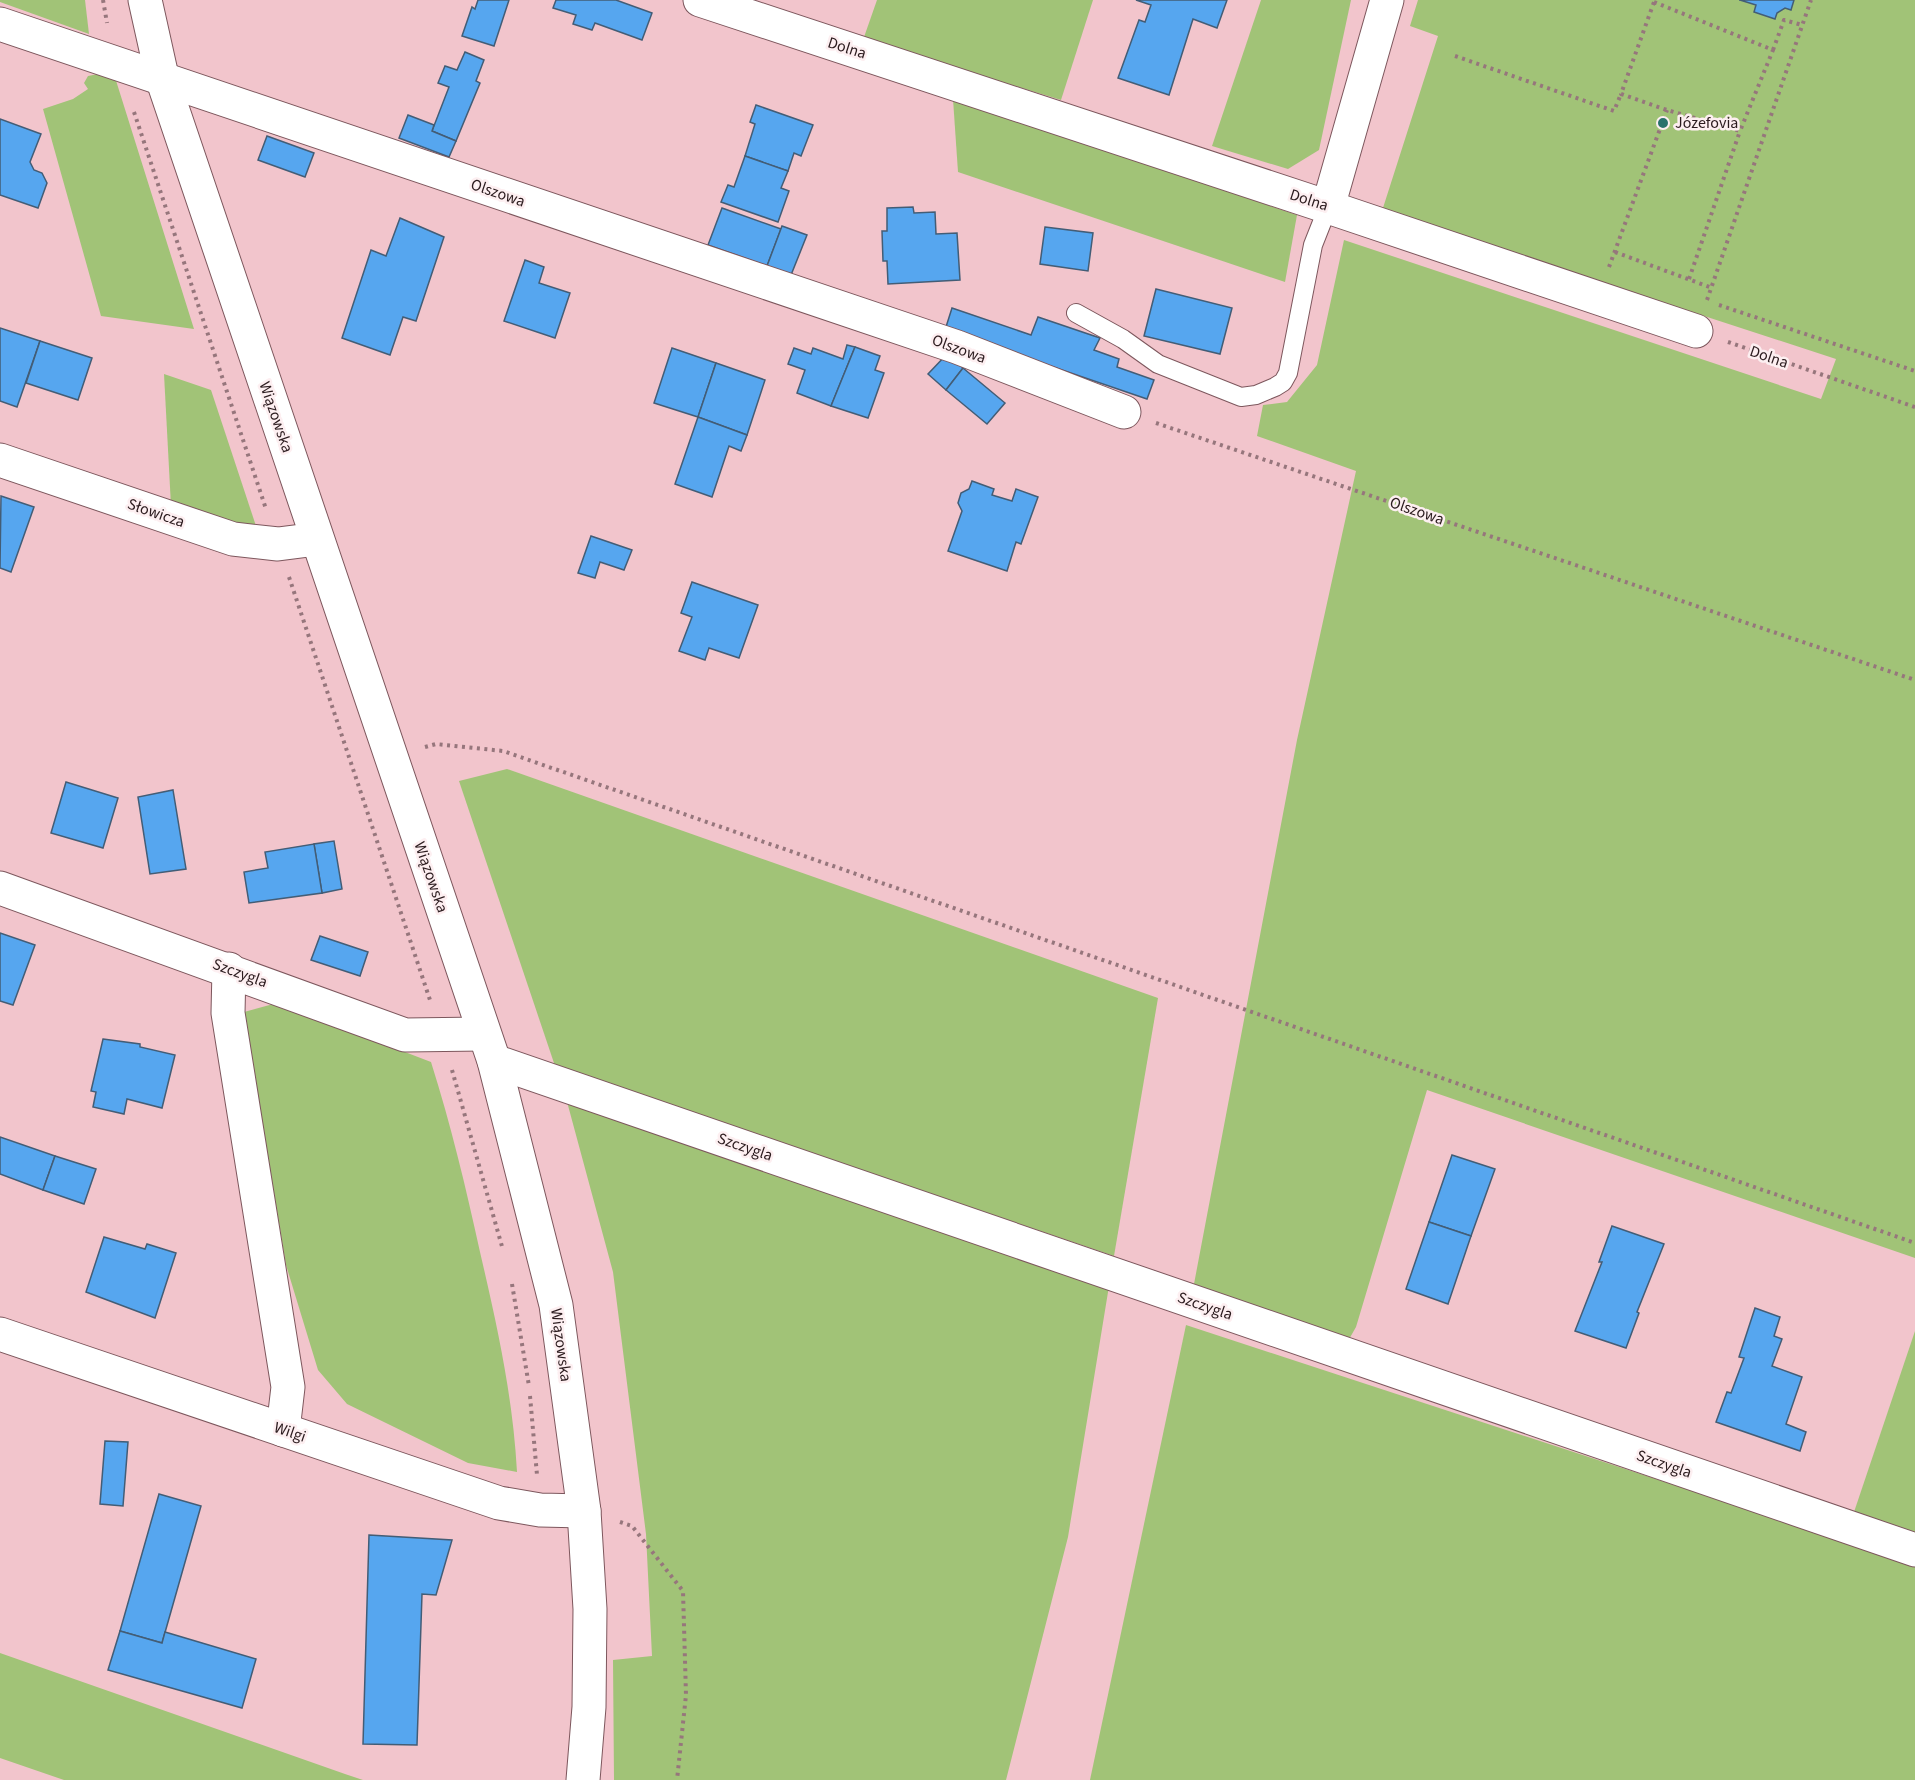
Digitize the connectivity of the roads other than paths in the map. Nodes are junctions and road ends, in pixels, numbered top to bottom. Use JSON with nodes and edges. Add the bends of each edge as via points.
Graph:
{"nodes":[{"id":1,"x":145,"y":0,"type":"edge"},
{"id":2,"x":700,"y":0,"type":"edge"},
{"id":3,"x":1387,"y":0,"type":"edge"},
{"id":4,"x":0,"y":24,"type":"edge"},
{"id":5,"x":163,"y":81,"type":"junction"},
{"id":6,"x":1328,"y":207,"type":"junction"},
{"id":7,"x":1076,"y":313,"type":"dead end"},
{"id":8,"x":1696,"y":331,"type":"road end"},
{"id":9,"x":1124,"y":412,"type":"road end"},
{"id":10,"x":0,"y":460,"type":"edge"},
{"id":11,"x":317,"y":539,"type":"junction"},
{"id":12,"x":0,"y":888,"type":"edge"},
{"id":13,"x":229,"y":969,"type":"junction"},
{"id":14,"x":489,"y":1047,"type":"junction"},
{"id":15,"x":0,"y":1334,"type":"edge"},
{"id":16,"x":283,"y":1430,"type":"junction"},
{"id":17,"x":584,"y":1511,"type":"junction"},
{"id":18,"x":1915,"y":1550,"type":"edge"},
{"id":19,"x":583,"y":1780,"type":"edge"}],
"edges":[{"from":1,"to":5,"type":"street","name":"Wiązowska"},
{"from":2,"to":6,"type":"street","name":"Dolna"},
{"from":3,"to":6,"type":"street"},
{"from":4,"to":5,"type":"street","name":"Olszowa"},
{"from":5,"to":9,"type":"street","name":"Olszowa","via":[[957,347]]},
{"from":5,"to":11,"type":"street","name":"Wiązowska"},
{"from":6,"to":7,"type":"lane","via":[[1313,245],[1288,373],[1283,382],[1256,395],[1241,396],[1158,364]]},
{"from":6,"to":8,"type":"street","name":"Dolna"},
{"from":10,"to":11,"type":"street","name":"Słowicza","via":[[233,539],[278,544]]},
{"from":11,"to":14,"type":"street","name":"Wiązowska"},
{"from":12,"to":13,"type":"street","name":"Szczygla"},
{"from":13,"to":14,"type":"street","name":"Szczygla","via":[[405,1035]]},
{"from":13,"to":16,"type":"street","via":[[228,1013],[288,1387]]},
{"from":14,"to":17,"type":"street","name":"Wiązowska","via":[[556,1305]]},
{"from":14,"to":18,"type":"street","name":"Szczygla"},
{"from":15,"to":16,"type":"street","name":"Wilgi"},
{"from":16,"to":17,"type":"street","name":"Wilgi","via":[[499,1503],[540,1510]]},
{"from":17,"to":19,"type":"street","name":"Wiązowska","via":[[590,1609],[589,1707]]}]}
